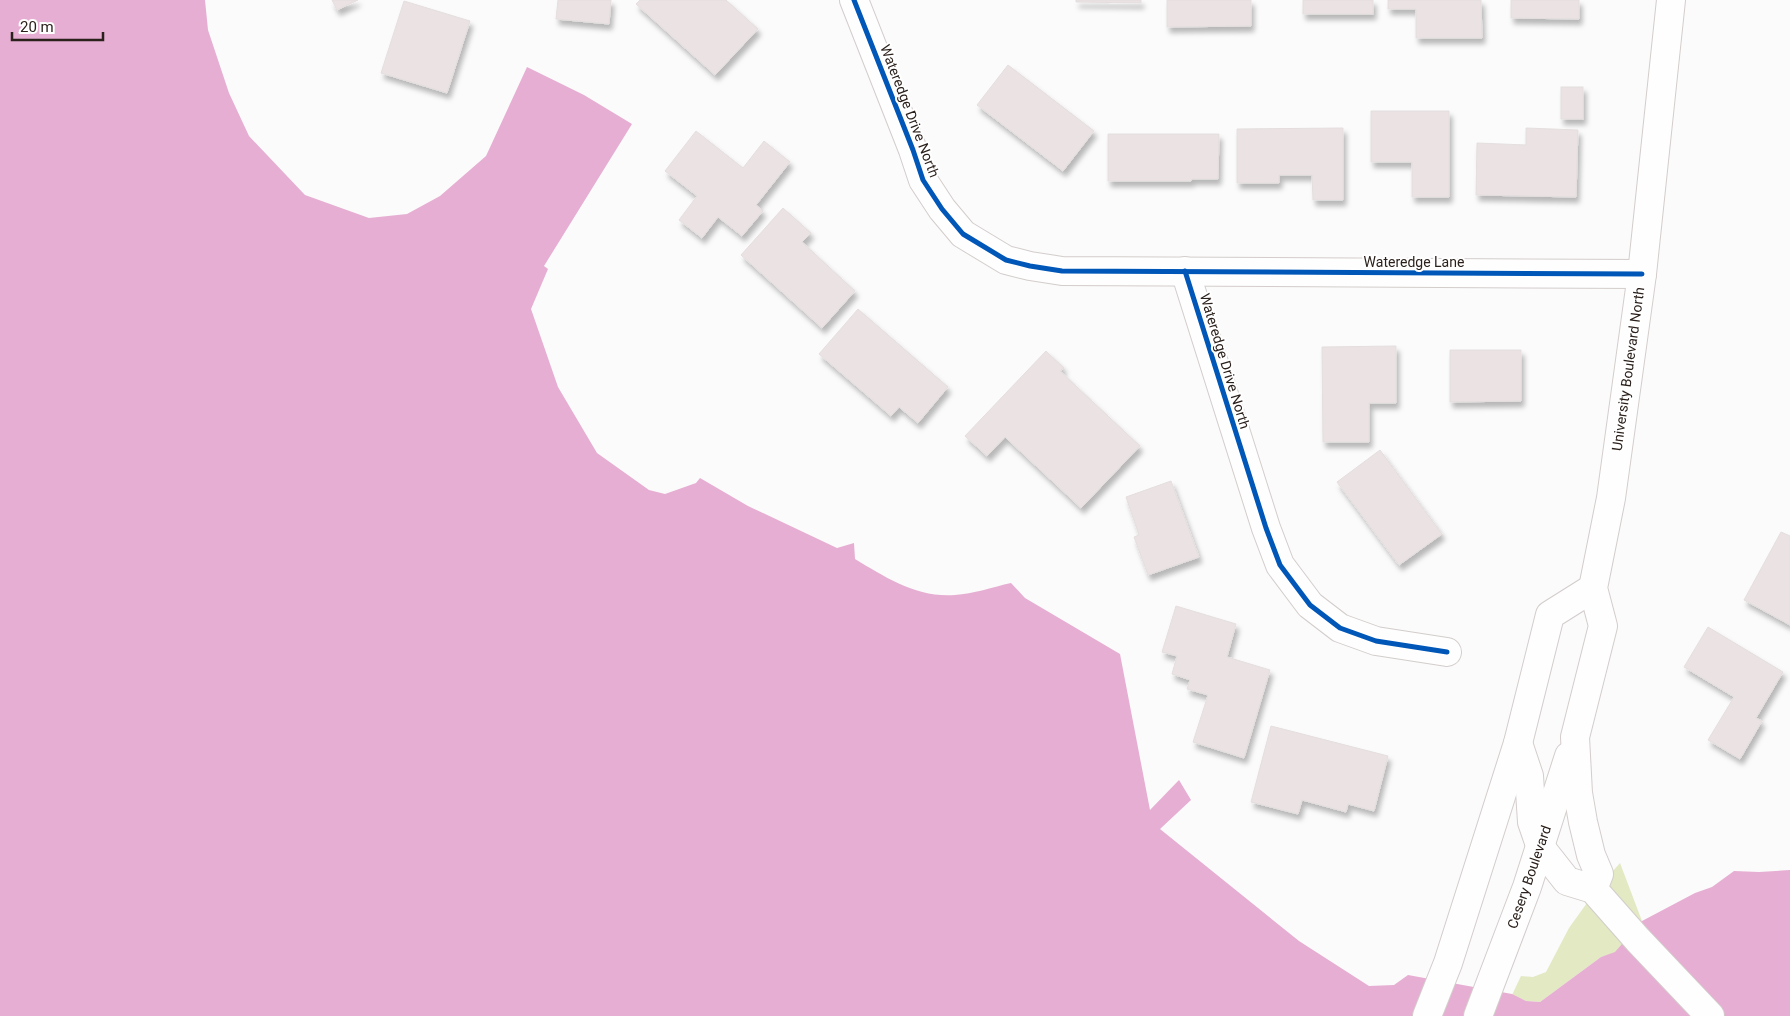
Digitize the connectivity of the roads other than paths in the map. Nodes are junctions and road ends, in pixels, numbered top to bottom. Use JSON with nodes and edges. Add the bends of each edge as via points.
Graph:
{"nodes":[{"id":1,"x":854,"y":0,"type":"edge"},
{"id":2,"x":1671,"y":0,"type":"edge"},
{"id":3,"x":1185,"y":271,"type":"junction"},
{"id":4,"x":1642,"y":274,"type":"junction"},
{"id":5,"x":1593,"y":588,"type":"junction"},
{"id":6,"x":1447,"y":652,"type":"dead end"},
{"id":7,"x":1575,"y":736,"type":"junction"},
{"id":8,"x":1518,"y":743,"type":"junction"},
{"id":9,"x":1541,"y":848,"type":"junction"},
{"id":10,"x":1593,"y":889,"type":"junction"},
{"id":11,"x":1427,"y":1016,"type":"edge"},
{"id":12,"x":1478,"y":1016,"type":"edge"},
{"id":13,"x":1710,"y":1016,"type":"edge"}],
"edges":[{"from":1,"to":3,"type":"main road","name":"Wateredge Drive North","via":[[923,180],[942,210],[964,234],[1006,260],[1030,266],[1062,271]]},
{"from":2,"to":4,"type":"main road","name":"University Boulevard North"},
{"from":3,"to":4,"type":"main road","name":"Wateredge Lane"},
{"from":3,"to":6,"type":"main road","name":"Wateredge Drive North","via":[[1280,565],[1310,605],[1340,628],[1376,641]]},
{"from":4,"to":5,"type":"main road","name":"University Boulevard North","via":[[1610,498]]},
{"from":5,"to":7,"type":"main road","name":"University Boulevard North","via":[[1603,626]]},
{"from":5,"to":8,"type":"main road","via":[[1550,615]]},
{"from":7,"to":9,"type":"main road","name":"Cesery Boulevard"},
{"from":7,"to":10,"type":"main road","name":"University Boulevard North","via":[[1578,794],[1591,855],[1599,874]]},
{"from":8,"to":9,"type":"main road","via":[[1529,776],[1532,822]]},
{"from":8,"to":11,"type":"main road","via":[[1448,963]]},
{"from":9,"to":10,"type":"main road","via":[[1567,881]]},
{"from":9,"to":12,"type":"main road","name":"Cesery Boulevard"},
{"from":10,"to":13,"type":"main road"}]}
